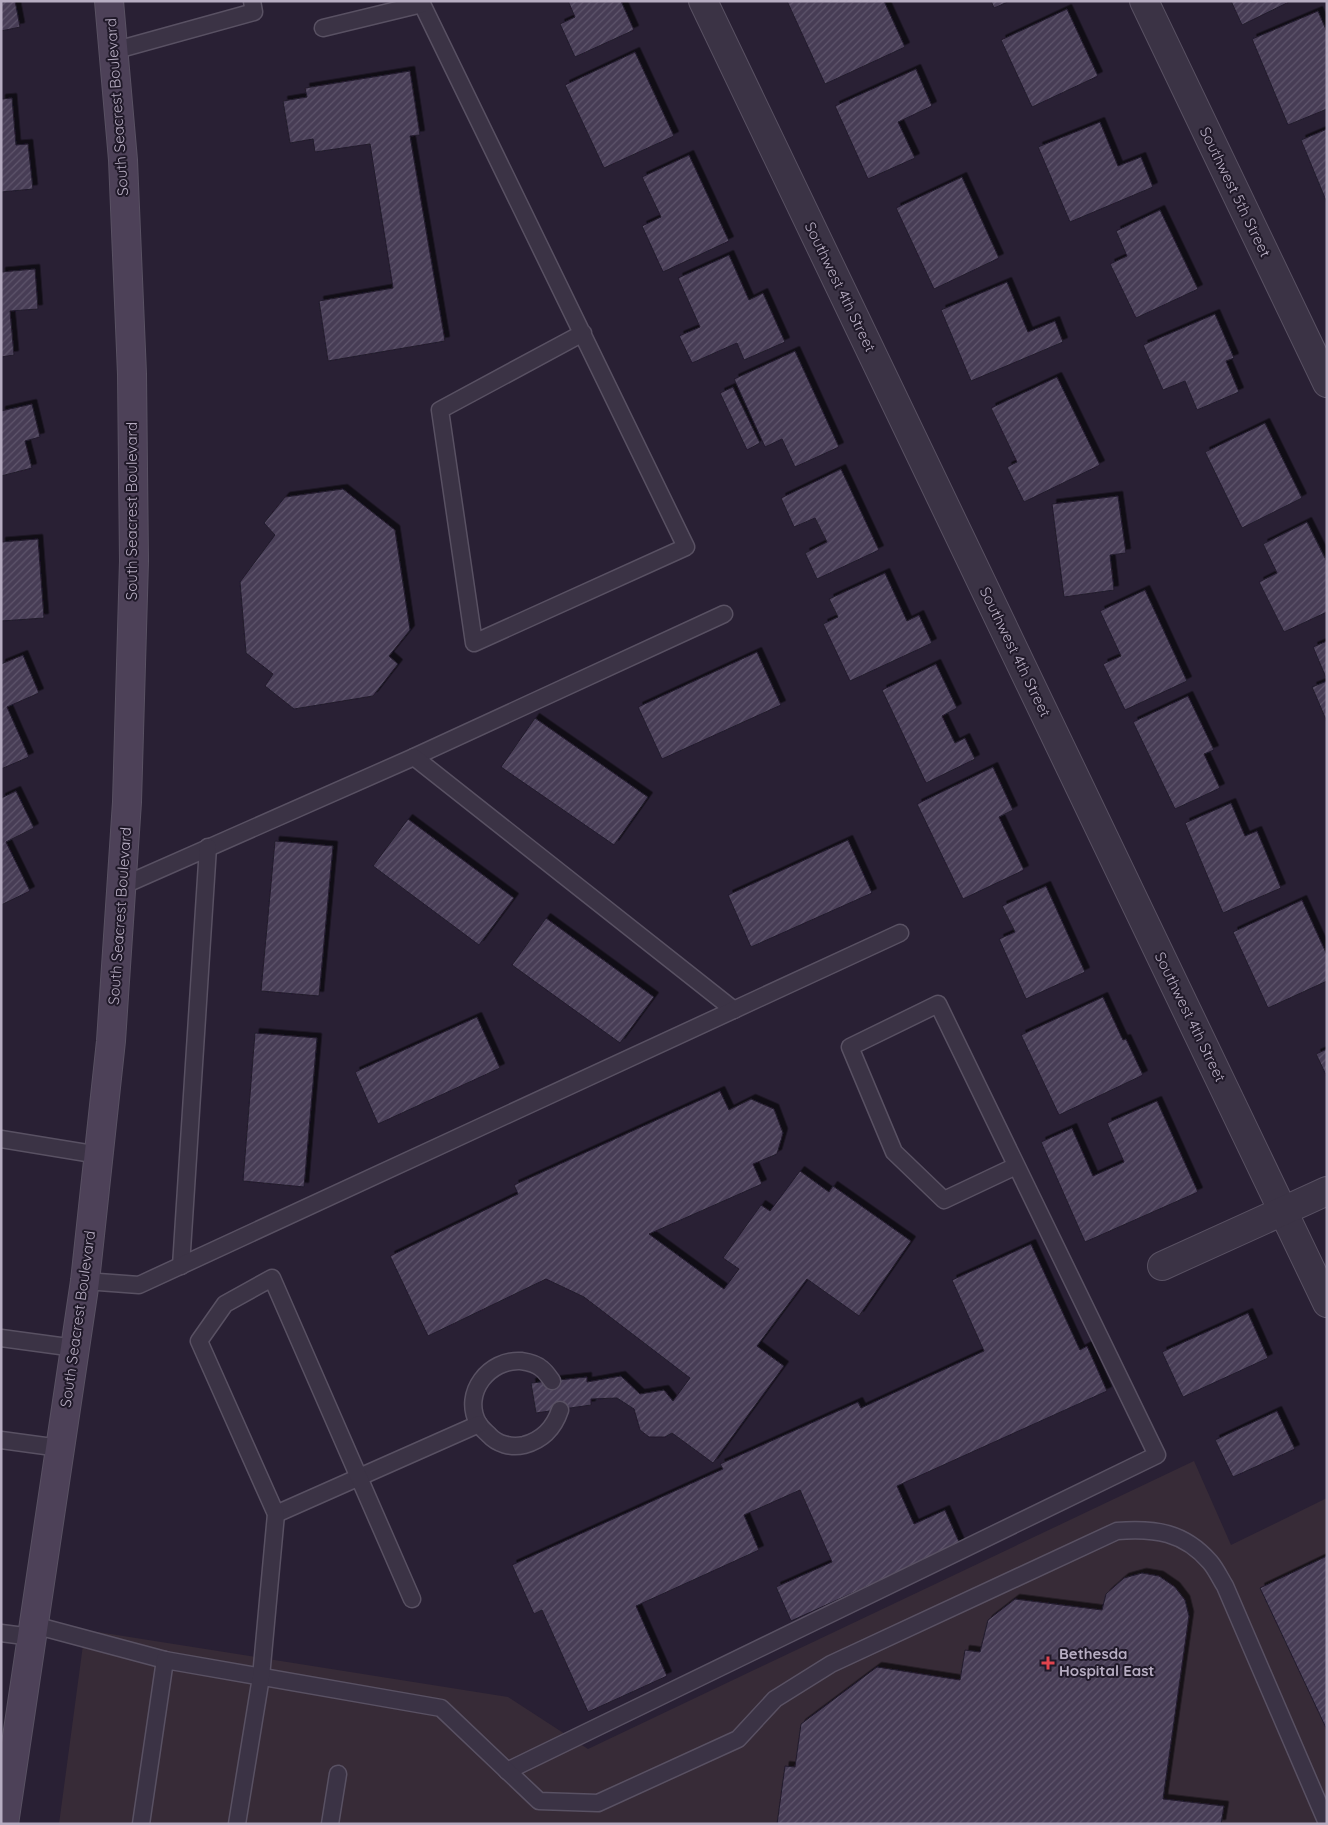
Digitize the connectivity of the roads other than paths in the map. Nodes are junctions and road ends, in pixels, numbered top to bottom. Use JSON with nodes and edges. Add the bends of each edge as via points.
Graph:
{"nodes":[{"id":1,"x":109,"y":1,"type":"edge"},
{"id":2,"x":252,"y":1,"type":"edge"},
{"id":3,"x":703,"y":1,"type":"edge"},
{"id":4,"x":1144,"y":1,"type":"edge"},
{"id":5,"x":422,"y":3,"type":"edge"},
{"id":6,"x":324,"y":28,"type":"dead end"},
{"id":7,"x":114,"y":51,"type":"junction"},
{"id":8,"x":583,"y":334,"type":"junction"},
{"id":9,"x":1327,"y":383,"type":"edge"},
{"id":10,"x":724,"y":614,"type":"dead end"},
{"id":11,"x":414,"y":757,"type":"junction"},
{"id":12,"x":208,"y":848,"type":"junction"},
{"id":13,"x":122,"y":886,"type":"junction"},
{"id":14,"x":900,"y":933,"type":"dead end"},
{"id":15,"x":734,"y":1010,"type":"junction"},
{"id":16,"x":1,"y":1139,"type":"edge"},
{"id":17,"x":99,"y":1154,"type":"junction"},
{"id":18,"x":1016,"y":1166,"type":"junction"},
{"id":19,"x":1327,"y":1191,"type":"edge"},
{"id":20,"x":1283,"y":1211,"type":"junction"},
{"id":21,"x":181,"y":1266,"type":"junction"},
{"id":22,"x":1162,"y":1266,"type":"dead end"},
{"id":23,"x":85,"y":1281,"type":"junction"},
{"id":24,"x":1327,"y":1302,"type":"edge"},
{"id":25,"x":1,"y":1338,"type":"edge"},
{"id":26,"x":75,"y":1348,"type":"junction"},
{"id":27,"x":552,"y":1381,"type":"dead end"},
{"id":28,"x":560,"y":1410,"type":"dead end"},
{"id":29,"x":479,"y":1424,"type":"junction"},
{"id":30,"x":1,"y":1440,"type":"edge"},
{"id":31,"x":60,"y":1448,"type":"junction"},
{"id":32,"x":359,"y":1477,"type":"junction"},
{"id":33,"x":276,"y":1514,"type":"junction"},
{"id":34,"x":412,"y":1599,"type":"dead end"},
{"id":35,"x":33,"y":1631,"type":"junction"},
{"id":36,"x":1,"y":1633,"type":"edge"},
{"id":37,"x":165,"y":1660,"type":"junction"},
{"id":38,"x":261,"y":1676,"type":"junction"},
{"id":39,"x":507,"y":1771,"type":"junction"},
{"id":40,"x":338,"y":1774,"type":"dead end"},
{"id":41,"x":1327,"y":1822,"type":"edge"},
{"id":42,"x":4,"y":1824,"type":"edge"},
{"id":43,"x":141,"y":1824,"type":"edge"},
{"id":44,"x":238,"y":1824,"type":"edge"},
{"id":45,"x":330,"y":1824,"type":"edge"}],
"edges":[{"from":1,"to":7,"type":"street","name":"South Seacrest Boulevard"},
{"from":2,"to":7,"type":"lane","via":[[254,12]]},
{"from":3,"to":20,"type":"street","name":"Southwest 4th Street"},
{"from":4,"to":9,"type":"street","name":"Southwest 5th Street"},
{"from":5,"to":6,"type":"lane"},
{"from":5,"to":8,"type":"lane"},
{"from":7,"to":13,"type":"street","name":"South Seacrest Boulevard","via":[[123,160],[132,374],[134,561],[128,802]]},
{"from":8,"to":8,"type":"lane","via":[[440,410],[474,644],[686,547]]},
{"from":10,"to":11,"type":"lane"},
{"from":11,"to":12,"type":"lane"},
{"from":11,"to":15,"type":"lane"},
{"from":12,"to":13,"type":"lane"},
{"from":12,"to":21,"type":"lane"},
{"from":13,"to":17,"type":"street","name":"South Seacrest Boulevard"},
{"from":14,"to":15,"type":"lane"},
{"from":15,"to":21,"type":"lane"},
{"from":16,"to":17,"type":"lane"},
{"from":17,"to":23,"type":"street","name":"South Seacrest Boulevard"},
{"from":18,"to":18,"type":"lane","via":[[938,1004],[850,1047],[894,1152],[944,1200]]},
{"from":18,"to":39,"type":"lane","via":[[1157,1455]]},
{"from":19,"to":20,"type":"street"},
{"from":20,"to":22,"type":"street"},
{"from":20,"to":24,"type":"street","name":"Southwest 4th Street"},
{"from":21,"to":23,"type":"lane","via":[[139,1285]]},
{"from":23,"to":26,"type":"street","name":"South Seacrest Boulevard"},
{"from":25,"to":26,"type":"lane"},
{"from":26,"to":31,"type":"street","name":"South Seacrest Boulevard"},
{"from":27,"to":29,"type":"lane","via":[[541,1368],[528,1362],[498,1364],[477,1386],[474,1400]]},
{"from":28,"to":29,"type":"lane","via":[[547,1433],[535,1442],[521,1446],[506,1445],[493,1439]]},
{"from":29,"to":32,"type":"lane"},
{"from":30,"to":31,"type":"lane"},
{"from":31,"to":35,"type":"street","name":"South Seacrest Boulevard"},
{"from":32,"to":33,"type":"lane"},
{"from":32,"to":33,"type":"lane","via":[[272,1278],[225,1304],[199,1340]]},
{"from":32,"to":34,"type":"lane"},
{"from":33,"to":38,"type":"lane"},
{"from":35,"to":36,"type":"lane"},
{"from":35,"to":37,"type":"lane"},
{"from":35,"to":42,"type":"street","name":"South Seacrest Boulevard"},
{"from":37,"to":38,"type":"lane"},
{"from":37,"to":43,"type":"lane"},
{"from":38,"to":39,"type":"lane","via":[[441,1708]]},
{"from":38,"to":44,"type":"lane"},
{"from":39,"to":41,"type":"lane","via":[[539,1801],[598,1803],[738,1739],[775,1699],[831,1664],[1117,1531],[1143,1529],[1169,1534],[1192,1545],[1211,1563],[1225,1586]]},
{"from":40,"to":45,"type":"lane"}]}
